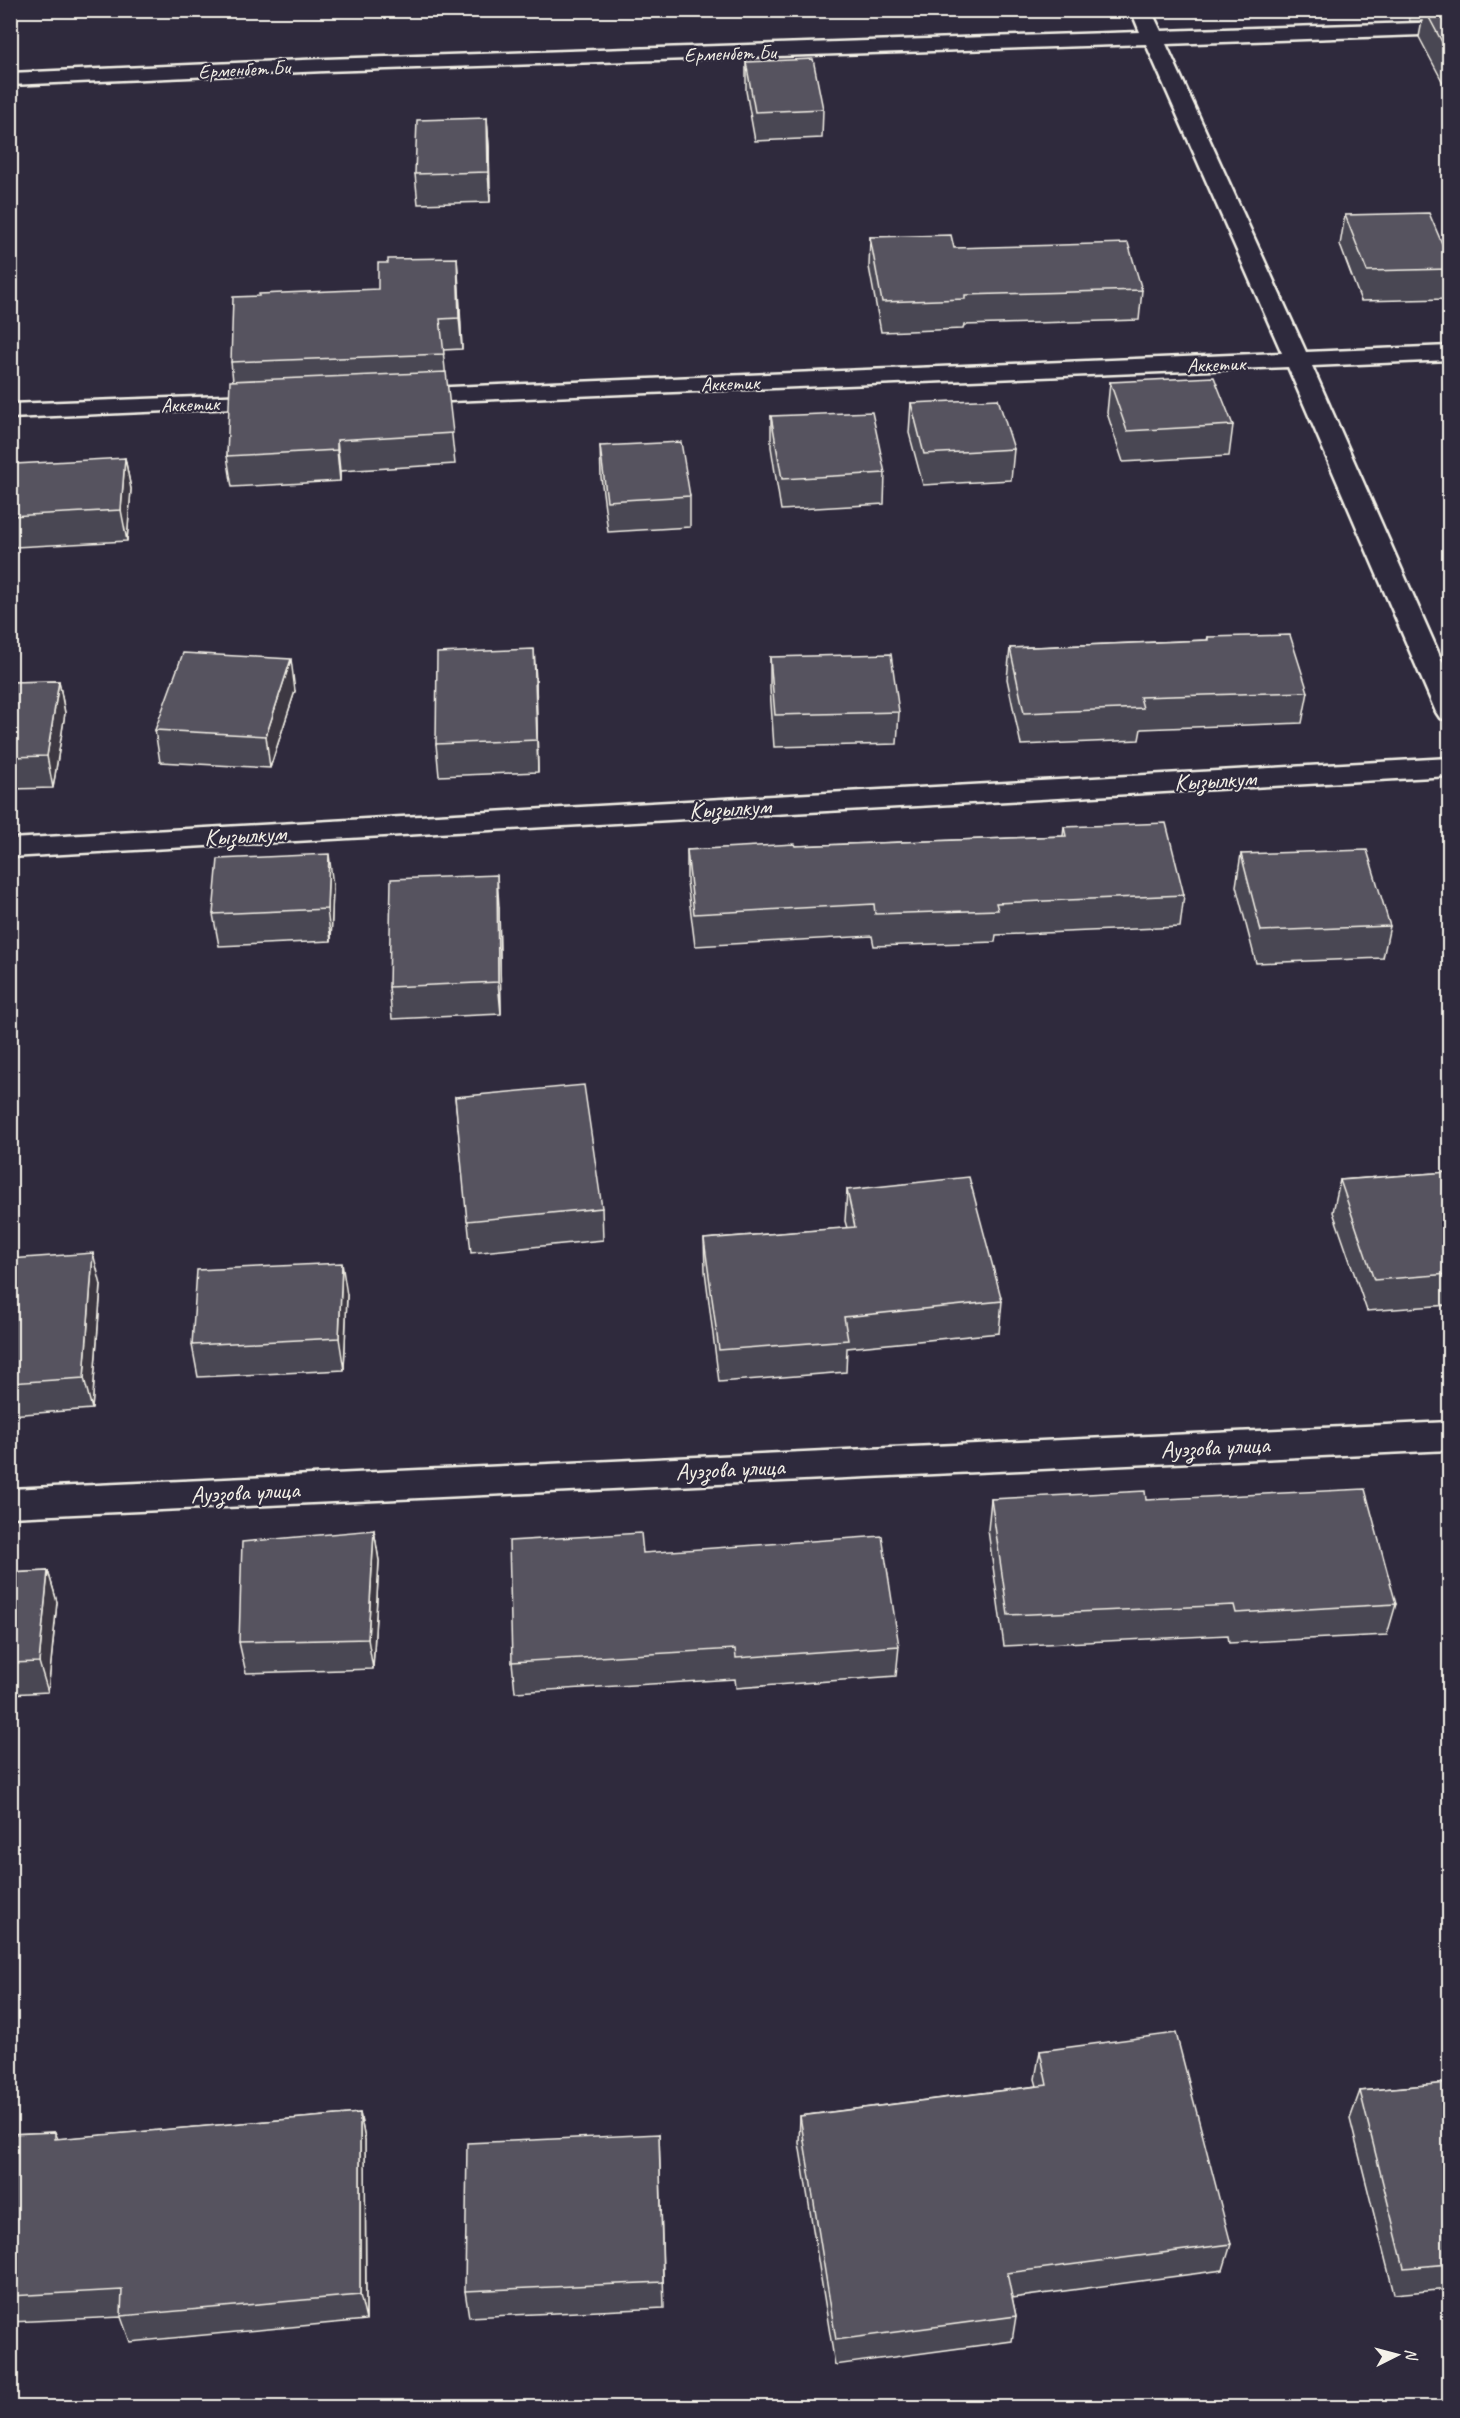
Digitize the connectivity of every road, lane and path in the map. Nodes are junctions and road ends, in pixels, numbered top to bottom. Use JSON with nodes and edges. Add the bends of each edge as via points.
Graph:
{"nodes":[{"id":1,"x":1141,"y":10,"type":"edge"},
{"id":2,"x":1449,"y":28,"type":"edge"},
{"id":3,"x":1155,"y":39,"type":"junction"},
{"id":4,"x":10,"y":79,"type":"edge"},
{"id":5,"x":1449,"y":353,"type":"edge"},
{"id":6,"x":1298,"y":361,"type":"junction"},
{"id":7,"x":380,"y":397,"type":"edge"},
{"id":8,"x":297,"y":400,"type":"edge"},
{"id":9,"x":10,"y":411,"type":"edge"},
{"id":10,"x":1449,"y":711,"type":"edge"},
{"id":11,"x":1449,"y":767,"type":"edge"},
{"id":12,"x":10,"y":848,"type":"edge"},
{"id":13,"x":1449,"y":1436,"type":"edge"},
{"id":14,"x":10,"y":1503,"type":"edge"}],
"edges":[{"from":1,"to":3,"type":"street"},
{"from":2,"to":3,"type":"street","name":"Ерменбет Би"},
{"from":3,"to":4,"type":"street","name":"Ерменбет Би"},
{"from":3,"to":6,"type":"street"},
{"from":5,"to":6,"type":"street","name":"Аккетик"},
{"from":6,"to":7,"type":"street","name":"Аккетик"},
{"from":6,"to":10,"type":"street"},
{"from":8,"to":9,"type":"street","name":"Аккетик"},
{"from":11,"to":12,"type":"street","name":"Кызылкум"},
{"from":13,"to":14,"type":"street","name":"Ауэзова улица"}]}
